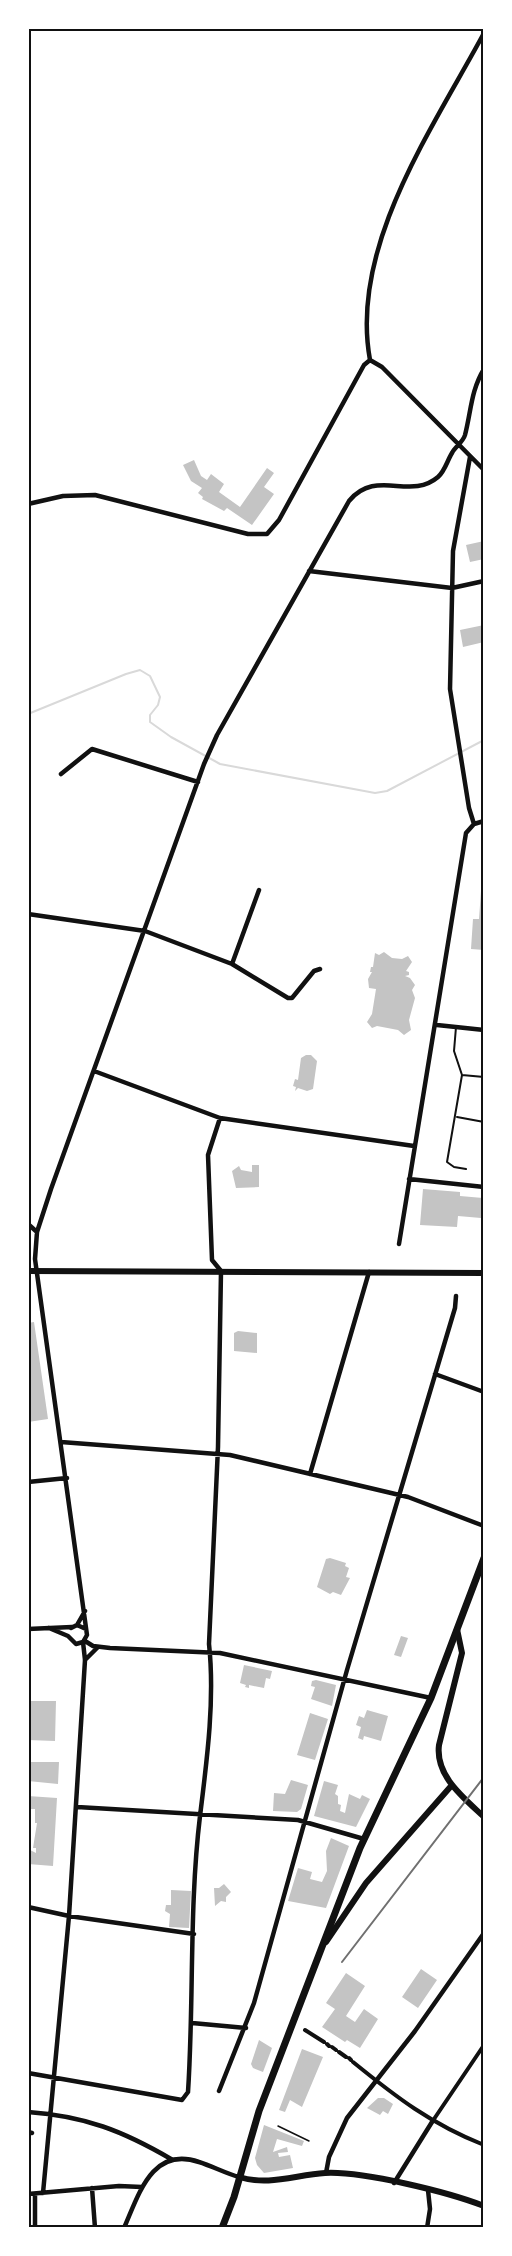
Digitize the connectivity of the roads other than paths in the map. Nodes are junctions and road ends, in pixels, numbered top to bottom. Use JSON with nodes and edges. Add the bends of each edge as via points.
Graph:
{"nodes":[{"id":1,"x":483,"y":33,"type":"edge"},
{"id":2,"x":370,"y":360,"type":"junction"},
{"id":3,"x":483,"y":369,"type":"edge"},
{"id":4,"x":458,"y":444,"type":"junction"},
{"id":5,"x":470,"y":457,"type":"junction"},
{"id":6,"x":483,"y":470,"type":"edge"},
{"id":7,"x":28,"y":504,"type":"edge"},
{"id":8,"x":309,"y":571,"type":"junction"},
{"id":9,"x":483,"y":581,"type":"edge"},
{"id":10,"x":452,"y":588,"type":"junction"},
{"id":11,"x":61,"y":774,"type":"dead end"},
{"id":12,"x":198,"y":782,"type":"junction"},
{"id":13,"x":483,"y":821,"type":"edge"},
{"id":14,"x":474,"y":824,"type":"junction"},
{"id":15,"x":259,"y":890,"type":"dead end"},
{"id":16,"x":28,"y":914,"type":"edge"},
{"id":17,"x":145,"y":931,"type":"junction"},
{"id":18,"x":232,"y":964,"type":"junction"},
{"id":19,"x":320,"y":969,"type":"dead end"},
{"id":20,"x":436,"y":1025,"type":"junction"},
{"id":21,"x":456,"y":1027,"type":"junction"},
{"id":22,"x":483,"y":1030,"type":"edge"},
{"id":23,"x":94,"y":1071,"type":"junction"},
{"id":24,"x":462,"y":1075,"type":"junction"},
{"id":25,"x":483,"y":1077,"type":"edge"},
{"id":26,"x":457,"y":1117,"type":"junction"},
{"id":27,"x":220,"y":1118,"type":"junction"},
{"id":28,"x":483,"y":1122,"type":"edge"},
{"id":29,"x":414,"y":1146,"type":"junction"},
{"id":30,"x":466,"y":1169,"type":"dead end"},
{"id":31,"x":409,"y":1179,"type":"junction"},
{"id":32,"x":483,"y":1187,"type":"edge"},
{"id":33,"x":28,"y":1224,"type":"edge"},
{"id":34,"x":37,"y":1232,"type":"junction"},
{"id":35,"x":399,"y":1244,"type":"dead end"},
{"id":36,"x":32,"y":1271,"type":"edge"},
{"id":37,"x":220,"y":1271,"type":"junction"},
{"id":38,"x":369,"y":1272,"type":"junction"},
{"id":39,"x":483,"y":1272,"type":"edge"},
{"id":40,"x":456,"y":1296,"type":"dead end"},
{"id":41,"x":435,"y":1374,"type":"junction"},
{"id":42,"x":483,"y":1392,"type":"edge"},
{"id":43,"x":61,"y":1442,"type":"junction"},
{"id":44,"x":218,"y":1453,"type":"junction"},
{"id":45,"x":310,"y":1474,"type":"junction"},
{"id":46,"x":67,"y":1478,"type":"junction"},
{"id":47,"x":28,"y":1482,"type":"edge"},
{"id":48,"x":399,"y":1495,"type":"junction"},
{"id":49,"x":483,"y":1526,"type":"edge"},
{"id":50,"x":483,"y":1558,"type":"edge"},
{"id":51,"x":85,"y":1611,"type":"junction"},
{"id":52,"x":74,"y":1626,"type":"junction"},
{"id":53,"x":49,"y":1628,"type":"junction"},
{"id":54,"x":28,"y":1629,"type":"edge"},
{"id":55,"x":86,"y":1629,"type":"junction"},
{"id":56,"x":457,"y":1629,"type":"junction"},
{"id":57,"x":68,"y":1636,"type":"junction"},
{"id":58,"x":82,"y":1642,"type":"junction"},
{"id":59,"x":99,"y":1647,"type":"junction"},
{"id":60,"x":210,"y":1652,"type":"junction"},
{"id":61,"x":85,"y":1660,"type":"junction"},
{"id":62,"x":345,"y":1678,"type":"junction"},
{"id":63,"x":431,"y":1698,"type":"junction"},
{"id":64,"x":452,"y":1785,"type":"junction"},
{"id":65,"x":76,"y":1807,"type":"junction"},
{"id":66,"x":200,"y":1814,"type":"junction"},
{"id":67,"x":483,"y":1817,"type":"edge"},
{"id":68,"x":304,"y":1821,"type":"junction"},
{"id":69,"x":364,"y":1839,"type":"junction"},
{"id":70,"x":28,"y":1907,"type":"edge"},
{"id":71,"x":69,"y":1917,"type":"junction"},
{"id":72,"x":483,"y":1933,"type":"edge"},
{"id":73,"x":194,"y":1934,"type":"junction"},
{"id":74,"x":324,"y":1945,"type":"junction"},
{"id":75,"x":192,"y":2023,"type":"junction"},
{"id":76,"x":246,"y":2028,"type":"junction"},
{"id":77,"x":305,"y":2030,"type":"dead end"},
{"id":78,"x":483,"y":2045,"type":"edge"},
{"id":79,"x":28,"y":2073,"type":"edge"},
{"id":80,"x":54,"y":2077,"type":"junction"},
{"id":81,"x":376,"y":2083,"type":"junction"},
{"id":82,"x":219,"y":2091,"type":"joint"},
{"id":83,"x":217,"y":2098,"type":"dead end"},
{"id":84,"x":28,"y":2112,"type":"edge"},
{"id":85,"x":51,"y":2114,"type":"junction"},
{"id":86,"x":432,"y":2122,"type":"junction"},
{"id":87,"x":483,"y":2145,"type":"edge"},
{"id":88,"x":168,"y":2156,"type":"junction"},
{"id":89,"x":326,"y":2173,"type":"junction"},
{"id":90,"x":239,"y":2177,"type":"junction"},
{"id":91,"x":394,"y":2183,"type":"junction"},
{"id":92,"x":92,"y":2187,"type":"junction"},
{"id":93,"x":142,"y":2187,"type":"junction"},
{"id":94,"x":428,"y":2190,"type":"junction"},
{"id":95,"x":43,"y":2193,"type":"junction"},
{"id":96,"x":28,"y":2194,"type":"edge"},
{"id":97,"x":35,"y":2194,"type":"junction"},
{"id":98,"x":483,"y":2206,"type":"edge"},
{"id":99,"x":35,"y":2228,"type":"edge"},
{"id":100,"x":95,"y":2228,"type":"edge"},
{"id":101,"x":124,"y":2228,"type":"edge"},
{"id":102,"x":222,"y":2228,"type":"edge"},
{"id":103,"x":427,"y":2228,"type":"edge"}],
"edges":[{"from":1,"to":2,"type":"street","via":[[410,168],[387,225],[370,292]]},
{"from":2,"to":4,"type":"street","via":[[382,367]]},
{"from":2,"to":7,"type":"street","via":[[279,520],[267,534],[248,534],[95,495],[70,495]]},
{"from":3,"to":4,"type":"street","via":[[471,396],[464,437]]},
{"from":4,"to":5,"type":"street"},
{"from":4,"to":8,"type":"street","via":[[441,474],[430,482],[414,486],[377,484],[357,492]]},
{"from":5,"to":6,"type":"street"},
{"from":5,"to":10,"type":"street","via":[[453,551]]},
{"from":8,"to":10,"type":"street"},
{"from":8,"to":12,"type":"street","via":[[210,749]]},
{"from":9,"to":10,"type":"street"},
{"from":10,"to":14,"type":"street","via":[[450,689]]},
{"from":11,"to":12,"type":"street","via":[[92,749]]},
{"from":12,"to":17,"type":"street"},
{"from":13,"to":14,"type":"street"},
{"from":14,"to":20,"type":"street","via":[[466,833]]},
{"from":15,"to":18,"type":"street"},
{"from":16,"to":17,"type":"street"},
{"from":17,"to":18,"type":"street"},
{"from":17,"to":23,"type":"street"},
{"from":18,"to":19,"type":"street","via":[[288,998]]},
{"from":20,"to":21,"type":"street"},
{"from":20,"to":29,"type":"street"},
{"from":21,"to":22,"type":"street"},
{"from":21,"to":24,"type":"lane","via":[[454,1051]]},
{"from":23,"to":27,"type":"street"},
{"from":23,"to":34,"type":"street"},
{"from":24,"to":25,"type":"lane"},
{"from":24,"to":26,"type":"lane"},
{"from":26,"to":28,"type":"lane"},
{"from":26,"to":30,"type":"lane","via":[[447,1162]]},
{"from":27,"to":29,"type":"street"},
{"from":27,"to":37,"type":"street","via":[[208,1155],[212,1260]]},
{"from":29,"to":31,"type":"street"},
{"from":31,"to":32,"type":"street"},
{"from":31,"to":35,"type":"street"},
{"from":33,"to":34,"type":"street"},
{"from":34,"to":36,"type":"street"},
{"from":36,"to":37,"type":"street"},
{"from":36,"to":43,"type":"street"},
{"from":37,"to":38,"type":"street"},
{"from":37,"to":44,"type":"street"},
{"from":38,"to":39,"type":"street"},
{"from":38,"to":45,"type":"street"},
{"from":40,"to":41,"type":"street"},
{"from":41,"to":42,"type":"street"},
{"from":41,"to":48,"type":"street"},
{"from":43,"to":44,"type":"street"},
{"from":43,"to":46,"type":"street"},
{"from":44,"to":45,"type":"street"},
{"from":44,"to":60,"type":"street"},
{"from":45,"to":48,"type":"street"},
{"from":46,"to":47,"type":"street"},
{"from":46,"to":51,"type":"street"},
{"from":48,"to":49,"type":"street"},
{"from":48,"to":62,"type":"street"},
{"from":50,"to":56,"type":"main road"},
{"from":51,"to":52,"type":"street"},
{"from":51,"to":55,"type":"street"},
{"from":52,"to":53,"type":"street"},
{"from":52,"to":55,"type":"street"},
{"from":52,"to":57,"type":"street"},
{"from":53,"to":54,"type":"street"},
{"from":53,"to":57,"type":"street"},
{"from":55,"to":58,"type":"street"},
{"from":56,"to":63,"type":"main road"},
{"from":56,"to":64,"type":"street","via":[[462,1653],[438,1752],[441,1768]]},
{"from":57,"to":58,"type":"street"},
{"from":58,"to":59,"type":"street"},
{"from":58,"to":61,"type":"street"},
{"from":59,"to":60,"type":"street"},
{"from":59,"to":61,"type":"street"},
{"from":60,"to":62,"type":"street"},
{"from":60,"to":66,"type":"street"},
{"from":61,"to":65,"type":"street"},
{"from":62,"to":63,"type":"street"},
{"from":62,"to":68,"type":"street"},
{"from":63,"to":69,"type":"main road"},
{"from":64,"to":67,"type":"street"},
{"from":64,"to":74,"type":"street","via":[[366,1883]]},
{"from":65,"to":66,"type":"street"},
{"from":65,"to":71,"type":"street"},
{"from":66,"to":68,"type":"street"},
{"from":66,"to":73,"type":"street"},
{"from":68,"to":69,"type":"street"},
{"from":68,"to":76,"type":"street"},
{"from":69,"to":74,"type":"main road"},
{"from":70,"to":71,"type":"street"},
{"from":71,"to":73,"type":"street"},
{"from":71,"to":80,"type":"street"},
{"from":72,"to":81,"type":"street"},
{"from":73,"to":75,"type":"street"},
{"from":74,"to":90,"type":"main road","via":[[259,2111]]},
{"from":75,"to":76,"type":"street"},
{"from":75,"to":80,"type":"street","via":[[188,2097],[182,2100]]},
{"from":76,"to":82,"type":"street"},
{"from":77,"to":81,"type":"street","via":[[350,2059]]},
{"from":78,"to":86,"type":"street"},
{"from":79,"to":80,"type":"street"},
{"from":80,"to":85,"type":"street"},
{"from":81,"to":86,"type":"street"},
{"from":81,"to":89,"type":"street","via":[[341,2128]]},
{"from":82,"to":83,"type":"street"},
{"from":84,"to":85,"type":"street"},
{"from":85,"to":88,"type":"street","via":[[111,2127]]},
{"from":85,"to":95,"type":"street"},
{"from":86,"to":87,"type":"street"},
{"from":86,"to":91,"type":"street"},
{"from":88,"to":90,"type":"street","via":[[198,2161]]},
{"from":88,"to":93,"type":"street"},
{"from":89,"to":90,"type":"street","via":[[261,2182]]},
{"from":89,"to":91,"type":"street"},
{"from":90,"to":102,"type":"main road"},
{"from":91,"to":94,"type":"street"},
{"from":92,"to":93,"type":"street"},
{"from":92,"to":95,"type":"street"},
{"from":92,"to":100,"type":"street"},
{"from":93,"to":101,"type":"street"},
{"from":94,"to":98,"type":"street"},
{"from":94,"to":103,"type":"street"},
{"from":95,"to":97,"type":"street"},
{"from":96,"to":97,"type":"street"},
{"from":97,"to":99,"type":"street"}]}
